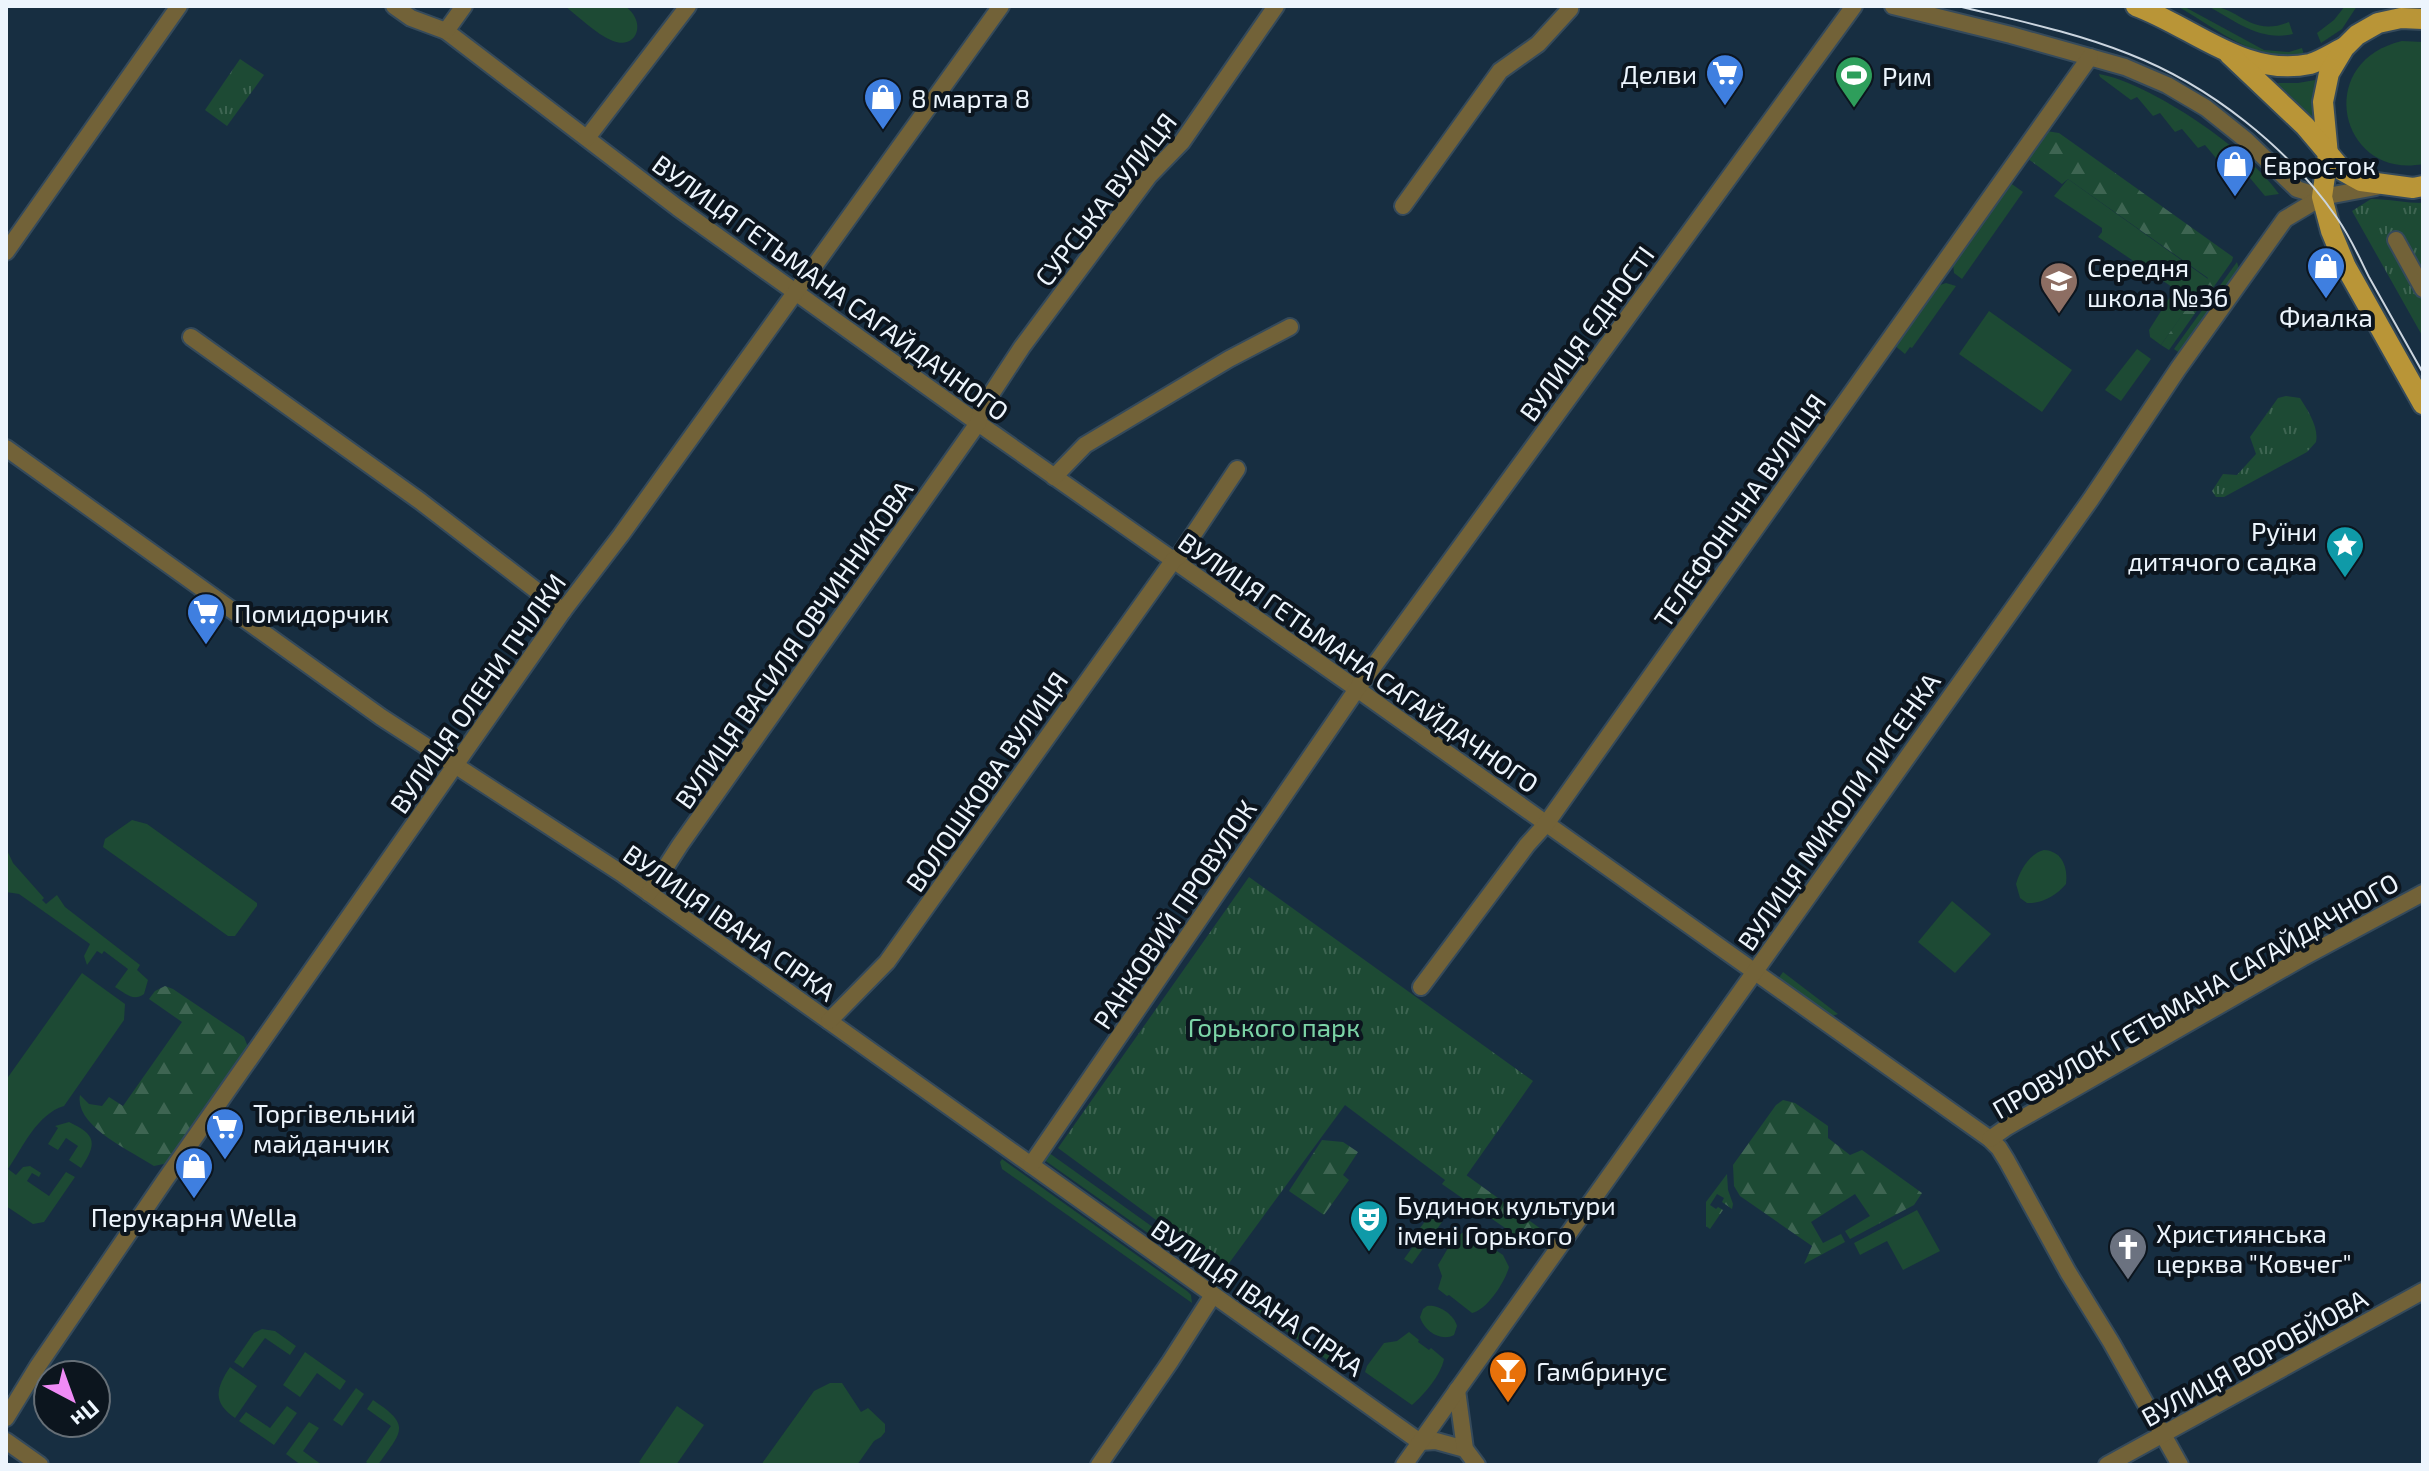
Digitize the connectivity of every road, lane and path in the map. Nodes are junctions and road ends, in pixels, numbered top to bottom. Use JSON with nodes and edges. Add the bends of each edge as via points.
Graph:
{"nodes":[{"id":1,"x":179,"y":6,"type":"edge"},
{"id":2,"x":394,"y":6,"type":"edge"},
{"id":3,"x":464,"y":6,"type":"edge"},
{"id":4,"x":688,"y":6,"type":"edge"},
{"id":5,"x":1001,"y":6,"type":"edge"},
{"id":6,"x":1276,"y":6,"type":"edge"},
{"id":7,"x":1568,"y":6,"type":"edge"},
{"id":8,"x":1854,"y":6,"type":"edge"},
{"id":9,"x":1893,"y":6,"type":"edge"},
{"id":10,"x":2136,"y":6,"type":"edge"},
{"id":11,"x":2373,"y":6,"type":"edge"},
{"id":12,"x":2423,"y":19,"type":"edge"},
{"id":13,"x":446,"y":31,"type":"junction"},
{"id":14,"x":2350,"y":41,"type":"junction"},
{"id":15,"x":2229,"y":54,"type":"junction"},
{"id":16,"x":2090,"y":57,"type":"junction"},
{"id":17,"x":2323,"y":102,"type":"junction"},
{"id":18,"x":587,"y":138,"type":"junction"},
{"id":19,"x":2328,"y":155,"type":"junction"},
{"id":20,"x":2388,"y":186,"type":"junction"},
{"id":21,"x":2423,"y":186,"type":"edge"},
{"id":22,"x":2322,"y":197,"type":"junction"},
{"id":23,"x":1403,"y":206,"type":"dead end"},
{"id":24,"x":2396,"y":240,"type":"dead end"},
{"id":25,"x":6,"y":252,"type":"edge"},
{"id":26,"x":2423,"y":289,"type":"edge"},
{"id":27,"x":794,"y":291,"type":"junction"},
{"id":28,"x":1290,"y":327,"type":"dead end"},
{"id":29,"x":191,"y":337,"type":"dead end"},
{"id":30,"x":2423,"y":404,"type":"edge"},
{"id":31,"x":978,"y":423,"type":"junction"},
{"id":32,"x":6,"y":448,"type":"edge"},
{"id":33,"x":1237,"y":469,"type":"dead end"},
{"id":34,"x":1054,"y":477,"type":"junction"},
{"id":35,"x":1173,"y":561,"type":"junction"},
{"id":36,"x":563,"y":611,"type":"junction"},
{"id":37,"x":1357,"y":689,"type":"junction"},
{"id":38,"x":455,"y":766,"type":"junction"},
{"id":39,"x":1546,"y":824,"type":"junction"},
{"id":40,"x":649,"y":893,"type":"junction"},
{"id":41,"x":2423,"y":893,"type":"edge"},
{"id":42,"x":1753,"y":973,"type":"junction"},
{"id":43,"x":1421,"y":987,"type":"dead end"},
{"id":44,"x":829,"y":1021,"type":"junction"},
{"id":45,"x":1990,"y":1139,"type":"junction"},
{"id":46,"x":1031,"y":1165,"type":"junction"},
{"id":47,"x":2423,"y":1291,"type":"edge"},
{"id":48,"x":1213,"y":1295,"type":"junction"},
{"id":49,"x":1457,"y":1390,"type":"junction"},
{"id":50,"x":6,"y":1418,"type":"edge"},
{"id":51,"x":2162,"y":1435,"type":"junction"},
{"id":52,"x":6,"y":1441,"type":"edge"},
{"id":53,"x":1420,"y":1442,"type":"junction"},
{"id":54,"x":1465,"y":1449,"type":"junction"},
{"id":55,"x":40,"y":1465,"type":"edge"},
{"id":56,"x":1099,"y":1465,"type":"edge"},
{"id":57,"x":1404,"y":1465,"type":"edge"},
{"id":58,"x":1477,"y":1465,"type":"edge"},
{"id":59,"x":2107,"y":1465,"type":"edge"},
{"id":60,"x":2180,"y":1465,"type":"edge"}],
"edges":[{"from":1,"to":25,"type":"street"},
{"from":2,"to":13,"type":"street","name":"ВУЛИЦЯ ГЕТЬМАНА САГАЙДАЧНОГО"},
{"from":3,"to":13,"type":"street"},
{"from":4,"to":18,"type":"street"},
{"from":5,"to":27,"type":"street","name":"ВУЛИЦЯ ОЛЕНИ ПЧІЛКИ"},
{"from":6,"to":31,"type":"street","name":"СУРСЬКА ВУЛИЦЯ","via":[[1182,142],[1149,176],[1022,347],[982,408]]},
{"from":7,"to":23,"type":"street","via":[[1538,44],[1500,71]]},
{"from":8,"to":37,"type":"street","name":"ВУЛИЦЯ ЄДНОСТІ"},
{"from":9,"to":16,"type":"street"},
{"from":10,"to":15,"type":"main road"},
{"from":11,"to":14,"type":"main road"},
{"from":12,"to":14,"type":"main road","via":[[2378,23]]},
{"from":13,"to":18,"type":"street","name":"ВУЛИЦЯ ГЕТЬМАНА САГАЙДАЧНОГО"},
{"from":14,"to":15,"type":"main road","via":[[2312,64],[2295,66]]},
{"from":14,"to":17,"type":"main road","via":[[2329,73]]},
{"from":15,"to":19,"type":"main road"},
{"from":16,"to":22,"type":"street","via":[[2167,85],[2206,108],[2297,189]]},
{"from":16,"to":39,"type":"street","name":"ТЕЛЕФОНІЧНА ВУЛИЦЯ"},
{"from":17,"to":19,"type":"main road"},
{"from":17,"to":20,"type":"main road","via":[[2328,130],[2341,155],[2361,174]]},
{"from":18,"to":27,"type":"street","name":"ВУЛИЦЯ ГЕТЬМАНА САГАЙДАЧНОГО"},
{"from":19,"to":20,"type":"main road","via":[[2361,181]]},
{"from":19,"to":22,"type":"main road"},
{"from":20,"to":21,"type":"main road"},
{"from":20,"to":22,"type":"street","name":"ВУЛИЦЯ МИКОЛИ ЛИСЕНКА"},
{"from":22,"to":30,"type":"main road","via":[[2346,267]]},
{"from":22,"to":42,"type":"street","name":"ВУЛИЦЯ МИКОЛИ ЛИСЕНКА","via":[[2285,219]]},
{"from":24,"to":26,"type":"street"},
{"from":27,"to":31,"type":"street","name":"ВУЛИЦЯ ГЕТЬМАНА САГАЙДАЧНОГО"},
{"from":27,"to":36,"type":"street","name":"ВУЛИЦЯ ОЛЕНИ ПЧІЛКИ"},
{"from":28,"to":34,"type":"street","via":[[1085,445]]},
{"from":29,"to":36,"type":"street"},
{"from":31,"to":34,"type":"street","name":"ВУЛИЦЯ ГЕТЬМАНА САГАЙДАЧНОГО"},
{"from":31,"to":40,"type":"street","name":"ВУЛИЦЯ ВАСИЛЯ ОВЧИННИКОВА"},
{"from":32,"to":38,"type":"street","name":"ВУЛИЦЯ ІВАНА СІРКА"},
{"from":33,"to":35,"type":"street","name":"ВОЛОШКОВА ВУЛИЦЯ"},
{"from":34,"to":35,"type":"street","name":"ВУЛИЦЯ ГЕТЬМАНА САГАЙДАЧНОГО"},
{"from":35,"to":37,"type":"street","name":"ВУЛИЦЯ ГЕТЬМАНА САГАЙДАЧНОГО"},
{"from":35,"to":44,"type":"street","name":"ВОЛОШКОВА ВУЛИЦЯ","via":[[887,962]]},
{"from":36,"to":38,"type":"street","name":"ВУЛИЦЯ ОЛЕНИ ПЧІЛКИ"},
{"from":37,"to":39,"type":"street","name":"ВУЛИЦЯ ГЕТЬМАНА САГАЙДАЧНОГО"},
{"from":37,"to":46,"type":"street","name":"РАНКОВИЙ ПРОВУЛОК"},
{"from":38,"to":40,"type":"street","name":"ВУЛИЦЯ ІВАНА СІРКА"},
{"from":38,"to":50,"type":"street","name":"ВУЛИЦЯ ОЛЕНИ ПЧІЛКИ","via":[[165,1180]]},
{"from":39,"to":42,"type":"street","name":"ВУЛИЦЯ ГЕТЬМАНА САГАЙДАЧНОГО"},
{"from":39,"to":43,"type":"street","name":"ТЕЛЕФОНІЧНА ВУЛИЦЯ"},
{"from":40,"to":44,"type":"street","name":"ВУЛИЦЯ ІВАНА СІРКА"},
{"from":41,"to":45,"type":"street","name":"ПРОВУЛОК ГЕТЬМАНА САГАЙДАЧНОГО"},
{"from":42,"to":45,"type":"street","name":"ВУЛИЦЯ ГЕТЬМАНА САГАЙДАЧНОГО"},
{"from":42,"to":49,"type":"street","name":"ВУЛИЦЯ МИКОЛИ ЛИСЕНКА"},
{"from":44,"to":46,"type":"street","name":"ВУЛИЦЯ ІВАНА СІРКА"},
{"from":45,"to":51,"type":"street","name":"ВУЛИЦЯ ГЕТЬМАНА САГАЙДАЧНОГО"},
{"from":46,"to":48,"type":"street","name":"ВУЛИЦЯ ІВАНА СІРКА"},
{"from":47,"to":51,"type":"street","name":"ВУЛИЦЯ ВОРОБЙОВА"},
{"from":48,"to":53,"type":"street","name":"ВУЛИЦЯ ІВАНА СІРКА"},
{"from":48,"to":56,"type":"street"},
{"from":49,"to":53,"type":"street","name":"ВУЛИЦЯ МИКОЛИ ЛИСЕНКА"},
{"from":49,"to":54,"type":"street"},
{"from":51,"to":59,"type":"street","name":"ВУЛИЦЯ ВОРОБЙОВА"},
{"from":51,"to":60,"type":"street","name":"ВУЛИЦЯ ГЕТЬМАНА САГАЙДАЧНОГО"},
{"from":52,"to":55,"type":"street"},
{"from":53,"to":54,"type":"street"},
{"from":53,"to":57,"type":"street","name":"ВУЛИЦЯ МИКОЛИ ЛИСЕНКА"},
{"from":54,"to":58,"type":"street"}]}
